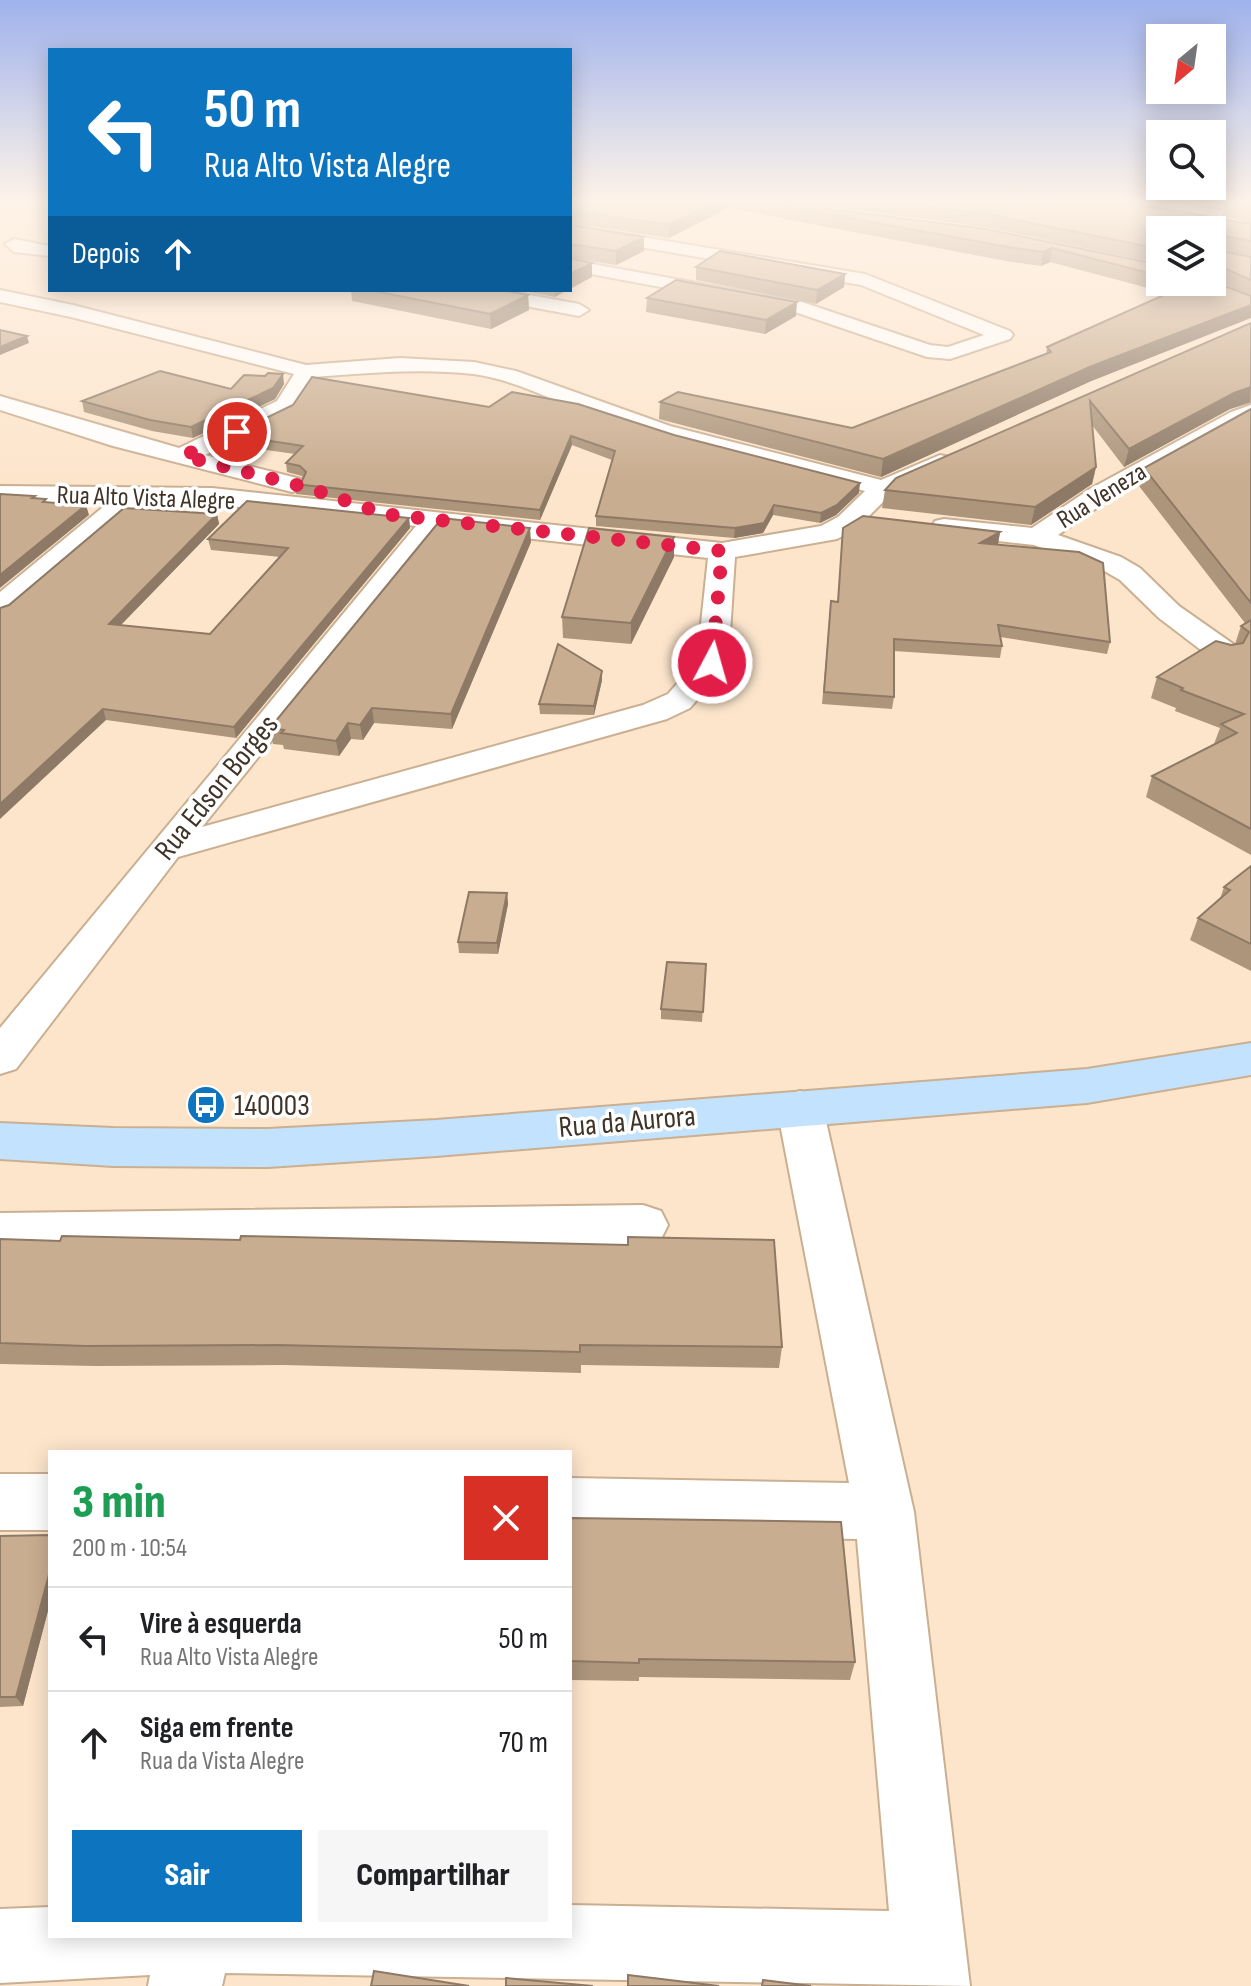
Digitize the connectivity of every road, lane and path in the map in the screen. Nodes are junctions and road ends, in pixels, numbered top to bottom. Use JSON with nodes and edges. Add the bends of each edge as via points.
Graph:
{"nodes":[{"id":1,"x":492,"y":294,"type":"edge"},
{"id":2,"x":725,"y":294,"type":"edge"},
{"id":3,"x":899,"y":294,"type":"edge"},
{"id":4,"x":0,"y":296,"type":"edge"},
{"id":5,"x":579,"y":310,"type":"dead end"},
{"id":6,"x":306,"y":371,"type":"junction"},
{"id":7,"x":0,"y":403,"type":"edge"},
{"id":8,"x":1251,"y":412,"type":"edge"},
{"id":9,"x":121,"y":441,"type":"junction"},
{"id":10,"x":955,"y":455,"type":"edge"},
{"id":11,"x":183,"y":456,"type":"junction"},
{"id":12,"x":883,"y":488,"type":"junction"},
{"id":13,"x":46,"y":493,"type":"junction"},
{"id":14,"x":0,"y":494,"type":"edge"},
{"id":15,"x":134,"y":494,"type":"junction"},
{"id":16,"x":384,"y":514,"type":"junction"},
{"id":17,"x":855,"y":515,"type":"junction"},
{"id":18,"x":884,"y":519,"type":"edge"},
{"id":19,"x":435,"y":520,"type":"junction"},
{"id":20,"x":912,"y":523,"type":"edge"},
{"id":21,"x":1038,"y":537,"type":"junction"},
{"id":22,"x":722,"y":551,"type":"junction"},
{"id":23,"x":0,"y":607,"type":"edge"},
{"id":24,"x":1225,"y":653,"type":"edge"},
{"id":25,"x":165,"y":849,"type":"junction"},
{"id":26,"x":0,"y":1058,"type":"edge"},
{"id":27,"x":1251,"y":1059,"type":"edge"},
{"id":28,"x":800,"y":1108,"type":"junction"},
{"id":29,"x":0,"y":1141,"type":"edge"},
{"id":30,"x":643,"y":1225,"type":"dead end"},
{"id":31,"x":0,"y":1233,"type":"edge"},
{"id":32,"x":0,"y":1502,"type":"edge"},
{"id":33,"x":48,"y":1502,"type":"edge"},
{"id":34,"x":572,"y":1506,"type":"edge"},
{"id":35,"x":884,"y":1512,"type":"junction"},
{"id":36,"x":150,"y":1938,"type":"edge"},
{"id":37,"x":195,"y":1938,"type":"edge"},
{"id":38,"x":266,"y":1938,"type":"edge"},
{"id":39,"x":0,"y":1946,"type":"edge"},
{"id":40,"x":931,"y":1967,"type":"edge"},
{"id":41,"x":185,"y":1986,"type":"edge"}],
"edges":[{"from":1,"to":5,"type":"street"},
{"from":2,"to":3,"type":"street","via":[[802,308],[927,351],[950,353],[1003,335]]},
{"from":4,"to":6,"type":"street"},
{"from":6,"to":11,"type":"street","via":[[285,406]]},
{"from":6,"to":12,"type":"street","via":[[400,364],[474,368],[662,431]]},
{"from":7,"to":9,"type":"street"},
{"from":8,"to":21,"type":"street","name":"Rua Veneza","via":[[1127,475]]},
{"from":9,"to":11,"type":"street"},
{"from":9,"to":13,"type":"street"},
{"from":10,"to":12,"type":"street","name":"Rua Alto Vista Alegre"},
{"from":11,"to":16,"type":"street","via":[[309,488]]},
{"from":12,"to":17,"type":"street","name":"Rua Alto Vista Alegre"},
{"from":13,"to":14,"type":"street","name":"Rua Alto Vista Alegre"},
{"from":13,"to":15,"type":"street","name":"Rua Alto Vista Alegre"},
{"from":15,"to":16,"type":"street","name":"Rua Alto Vista Alegre","via":[[212,496]]},
{"from":15,"to":23,"type":"street"},
{"from":16,"to":19,"type":"street","name":"Rua Alto Vista Alegre"},
{"from":17,"to":18,"type":"street"},
{"from":17,"to":22,"type":"street","name":"Rua Alto Vista Alegre","via":[[828,533]]},
{"from":19,"to":22,"type":"street","name":"Rua Alto Vista Alegre"},
{"from":19,"to":25,"type":"street","name":"Rua Edson Borges"},
{"from":20,"to":21,"type":"street","name":"Rua Veneza"},
{"from":21,"to":24,"type":"street","name":"Rua Veneza","via":[[1130,574],[1169,612]]},
{"from":22,"to":25,"type":"street","via":[[712,663],[679,701]]},
{"from":25,"to":26,"type":"street","name":"Rua Edson Borges"},
{"from":27,"to":28,"type":"main road","name":"Rua da Aurora","via":[[1087,1086]]},
{"from":28,"to":29,"type":"main road","name":"Rua da Aurora","via":[[268,1148]]},
{"from":28,"to":35,"type":"street"},
{"from":30,"to":31,"type":"street"},
{"from":32,"to":33,"type":"street"},
{"from":34,"to":35,"type":"street"},
{"from":35,"to":40,"type":"street"},
{"from":36,"to":39,"type":"street"},
{"from":37,"to":41,"type":"street"},
{"from":38,"to":40,"type":"street"}]}
